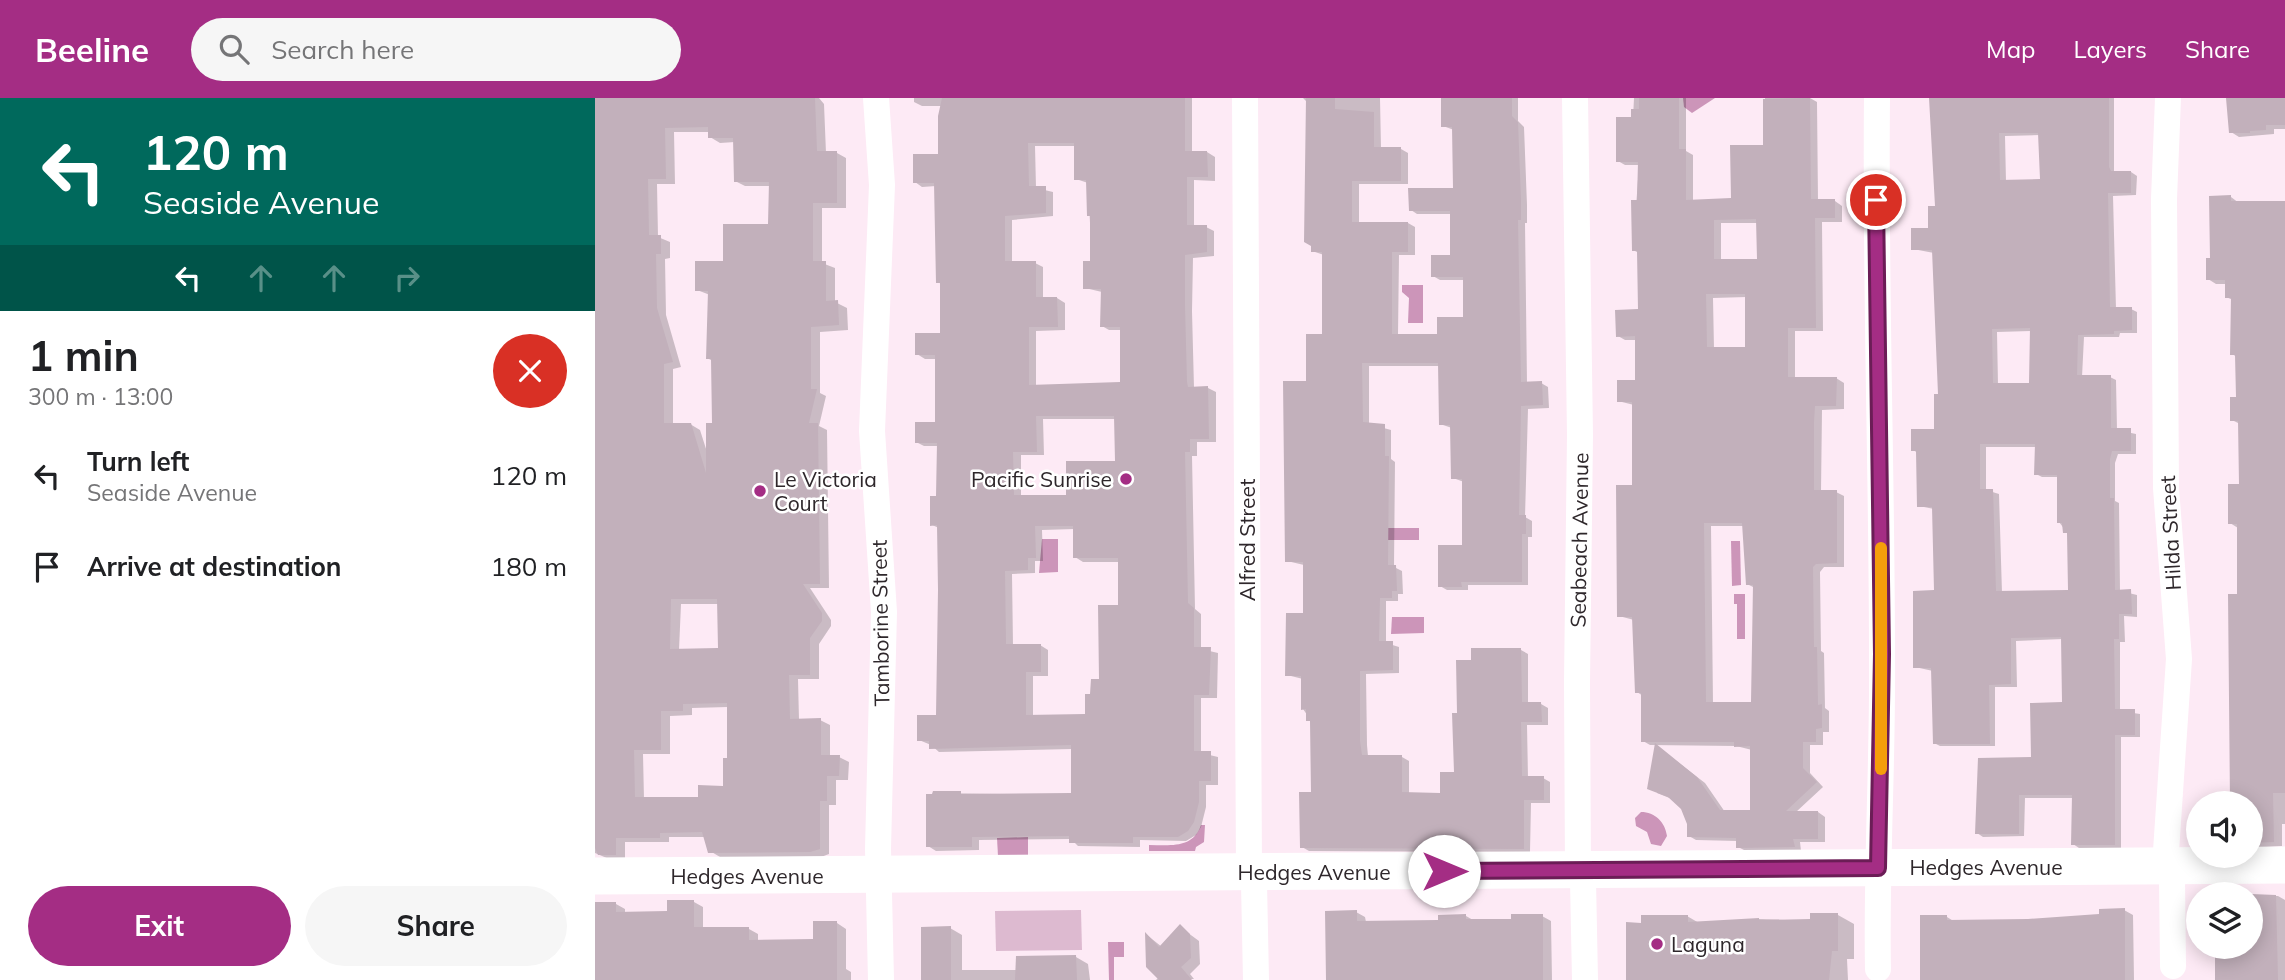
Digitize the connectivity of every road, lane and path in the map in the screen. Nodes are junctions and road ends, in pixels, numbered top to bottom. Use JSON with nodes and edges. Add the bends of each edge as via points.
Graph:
{"nodes":[{"id":1,"x":876,"y":98,"type":"edge"},
{"id":2,"x":1245,"y":98,"type":"edge"},
{"id":3,"x":1575,"y":98,"type":"edge"},
{"id":4,"x":1877,"y":98,"type":"edge"},
{"id":5,"x":2168,"y":98,"type":"edge"},
{"id":6,"x":2285,"y":865,"type":"edge"},
{"id":7,"x":2165,"y":866,"type":"junction"},
{"id":8,"x":1878,"y":868,"type":"junction"},
{"id":9,"x":1578,"y":870,"type":"junction"},
{"id":10,"x":1249,"y":872,"type":"junction"},
{"id":11,"x":879,"y":875,"type":"junction"},
{"id":12,"x":595,"y":876,"type":"edge"},
{"id":13,"x":2173,"y":966,"type":"dead end"},
{"id":14,"x":1878,"y":970,"type":"dead end"},
{"id":15,"x":881,"y":980,"type":"edge"},
{"id":16,"x":1256,"y":980,"type":"edge"},
{"id":17,"x":1585,"y":980,"type":"edge"}],
"edges":[{"from":1,"to":11,"type":"street","name":"Tamborine Street","via":[[882,185],[872,431],[884,649]]},
{"from":2,"to":10,"type":"street","name":"Alfred Street"},
{"from":3,"to":9,"type":"street","name":"Seabeach Avenue","via":[[1580,435]]},
{"from":4,"to":8,"type":"street","via":[[1882,654]]},
{"from":5,"to":7,"type":"street","name":"Hilda Street","via":[[2166,488],[2179,659]]},
{"from":6,"to":7,"type":"street","name":"Hedges Avenue"},
{"from":7,"to":8,"type":"street","name":"Hedges Avenue"},
{"from":7,"to":13,"type":"street","name":"Hilda Street","via":[[2172,878]]},
{"from":8,"to":9,"type":"street","name":"Hedges Avenue"},
{"from":8,"to":14,"type":"street"},
{"from":9,"to":10,"type":"street","name":"Hedges Avenue"},
{"from":9,"to":17,"type":"street","name":"Seabeach Avenue","via":[[1583,880]]},
{"from":10,"to":11,"type":"street","name":"Hedges Avenue"},
{"from":10,"to":16,"type":"street","name":"Alfred Street","via":[[1254,883]]},
{"from":11,"to":12,"type":"street","name":"Hedges Avenue"},
{"from":11,"to":15,"type":"street","name":"Tamborine Street"}]}
